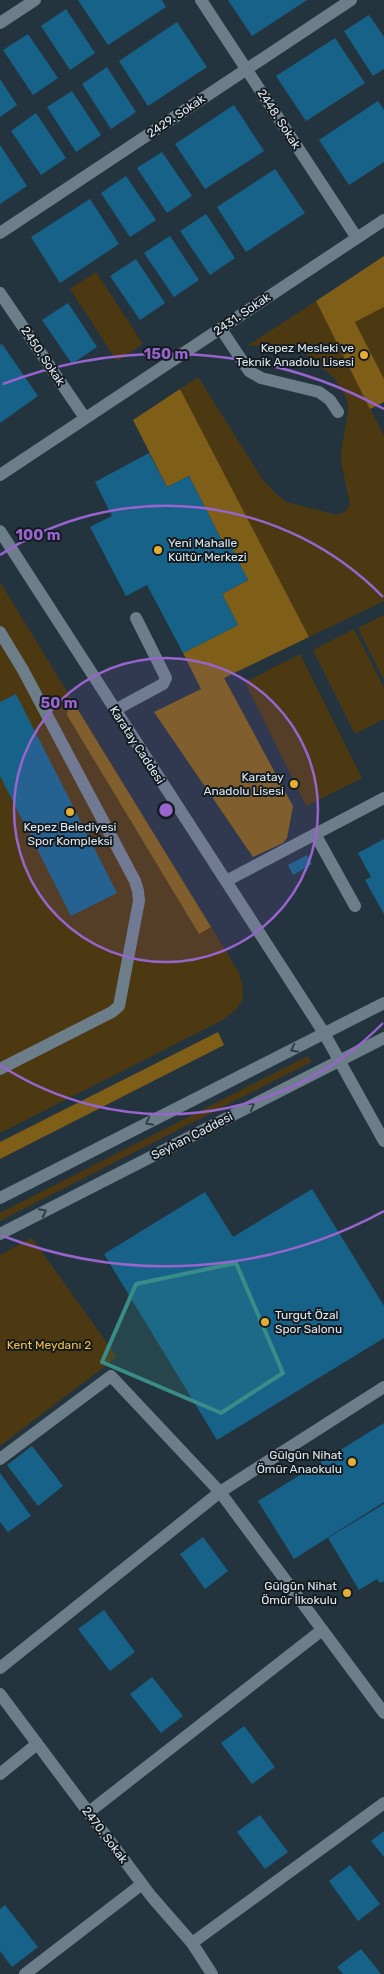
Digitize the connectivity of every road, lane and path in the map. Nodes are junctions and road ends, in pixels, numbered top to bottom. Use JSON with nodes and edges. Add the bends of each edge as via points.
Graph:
{"nodes":[{"id":1,"x":35,"y":0,"type":"edge"},
{"id":2,"x":201,"y":0,"type":"edge"},
{"id":3,"x":351,"y":0,"type":"edge"},
{"id":4,"x":0,"y":23,"type":"edge"},
{"id":5,"x":246,"y":69,"type":"junction"},
{"id":6,"x":384,"y":220,"type":"edge"},
{"id":7,"x":0,"y":233,"type":"edge"},
{"id":8,"x":357,"y":238,"type":"junction"},
{"id":9,"x":0,"y":293,"type":"edge"},
{"id":10,"x":221,"y":329,"type":"junction"},
{"id":11,"x":338,"y":412,"type":"dead end"},
{"id":12,"x":85,"y":418,"type":"junction"},
{"id":13,"x":0,"y":475,"type":"edge"},
{"id":14,"x":0,"y":531,"type":"edge"},
{"id":15,"x":136,"y":618,"type":"dead end"},
{"id":16,"x":0,"y":632,"type":"edge"},
{"id":17,"x":115,"y":710,"type":"junction"},
{"id":18,"x":384,"y":798,"type":"edge"},
{"id":19,"x":316,"y":834,"type":"junction"},
{"id":20,"x":226,"y":881,"type":"junction"},
{"id":21,"x":354,"y":906,"type":"dead end"},
{"id":22,"x":384,"y":1003,"type":"edge"},
{"id":23,"x":324,"y":1033,"type":"junction"},
{"id":24,"x":384,"y":1038,"type":"edge"},
{"id":25,"x":341,"y":1060,"type":"junction"},
{"id":26,"x":0,"y":1069,"type":"edge"},
{"id":27,"x":384,"y":1141,"type":"edge"},
{"id":28,"x":0,"y":1198,"type":"edge"},
{"id":29,"x":0,"y":1234,"type":"edge"},
{"id":30,"x":384,"y":1387,"type":"edge"},
{"id":31,"x":0,"y":1459,"type":"edge"},
{"id":32,"x":220,"y":1492,"type":"junction"},
{"id":33,"x":322,"y":1630,"type":"junction"},
{"id":34,"x":0,"y":1668,"type":"edge"},
{"id":35,"x":0,"y":1694,"type":"edge"},
{"id":36,"x":384,"y":1713,"type":"edge"},
{"id":37,"x":37,"y":1744,"type":"junction"},
{"id":38,"x":0,"y":1774,"type":"edge"},
{"id":39,"x":384,"y":1803,"type":"edge"},
{"id":40,"x":89,"y":1812,"type":"junction"},
{"id":41,"x":142,"y":1884,"type":"junction"},
{"id":42,"x":192,"y":1943,"type":"junction"},
{"id":43,"x":25,"y":1974,"type":"edge"},
{"id":44,"x":212,"y":1974,"type":"edge"}],
"edges":[{"from":1,"to":4,"type":"street"},
{"from":2,"to":5,"type":"street","name":"2448. Sokak"},
{"from":3,"to":5,"type":"street","name":"2429. Sokak"},
{"from":5,"to":7,"type":"street","name":"2429. Sokak"},
{"from":5,"to":8,"type":"street","name":"2448. Sokak"},
{"from":6,"to":8,"type":"street","name":"2431. Sokak"},
{"from":8,"to":10,"type":"street","name":"2431. Sokak"},
{"from":9,"to":12,"type":"street","name":"2450. Sokak"},
{"from":10,"to":11,"type":"street","via":[[249,370],[261,378],[319,392]]},
{"from":10,"to":12,"type":"street","name":"2431. Sokak"},
{"from":12,"to":13,"type":"street","name":"2431. Sokak"},
{"from":14,"to":17,"type":"street","name":"Karatay Caddesi"},
{"from":15,"to":17,"type":"street","via":[[166,678],[163,684]]},
{"from":16,"to":26,"type":"street","via":[[135,881],[139,901],[119,1006]]},
{"from":17,"to":20,"type":"street","name":"Karatay Caddesi"},
{"from":18,"to":19,"type":"street"},
{"from":19,"to":20,"type":"street"},
{"from":19,"to":21,"type":"street"},
{"from":20,"to":23,"type":"street","name":"Karatay Caddesi"},
{"from":22,"to":23,"type":"street"},
{"from":23,"to":25,"type":"street","name":"Karatay Caddesi"},
{"from":23,"to":28,"type":"street","one_way":true},
{"from":24,"to":25,"type":"street","name":"Seyhan Caddesi"},
{"from":25,"to":27,"type":"street","name":"Karatay Caddesi"},
{"from":29,"to":25,"type":"street","name":"Seyhan Caddesi","one_way":true},
{"from":30,"to":32,"type":"street"},
{"from":31,"to":32,"type":"street","via":[[111,1376]]},
{"from":32,"to":33,"type":"street"},
{"from":32,"to":34,"type":"street"},
{"from":33,"to":36,"type":"street"},
{"from":33,"to":40,"type":"street"},
{"from":35,"to":37,"type":"street","name":"2470. Sokak"},
{"from":37,"to":38,"type":"street"},
{"from":37,"to":40,"type":"street","name":"2470. Sokak"},
{"from":39,"to":42,"type":"street"},
{"from":40,"to":41,"type":"street","name":"2470. Sokak"},
{"from":41,"to":42,"type":"street","name":"2470. Sokak"},
{"from":41,"to":43,"type":"street"},
{"from":42,"to":44,"type":"street","name":"2470. Sokak"}]}
